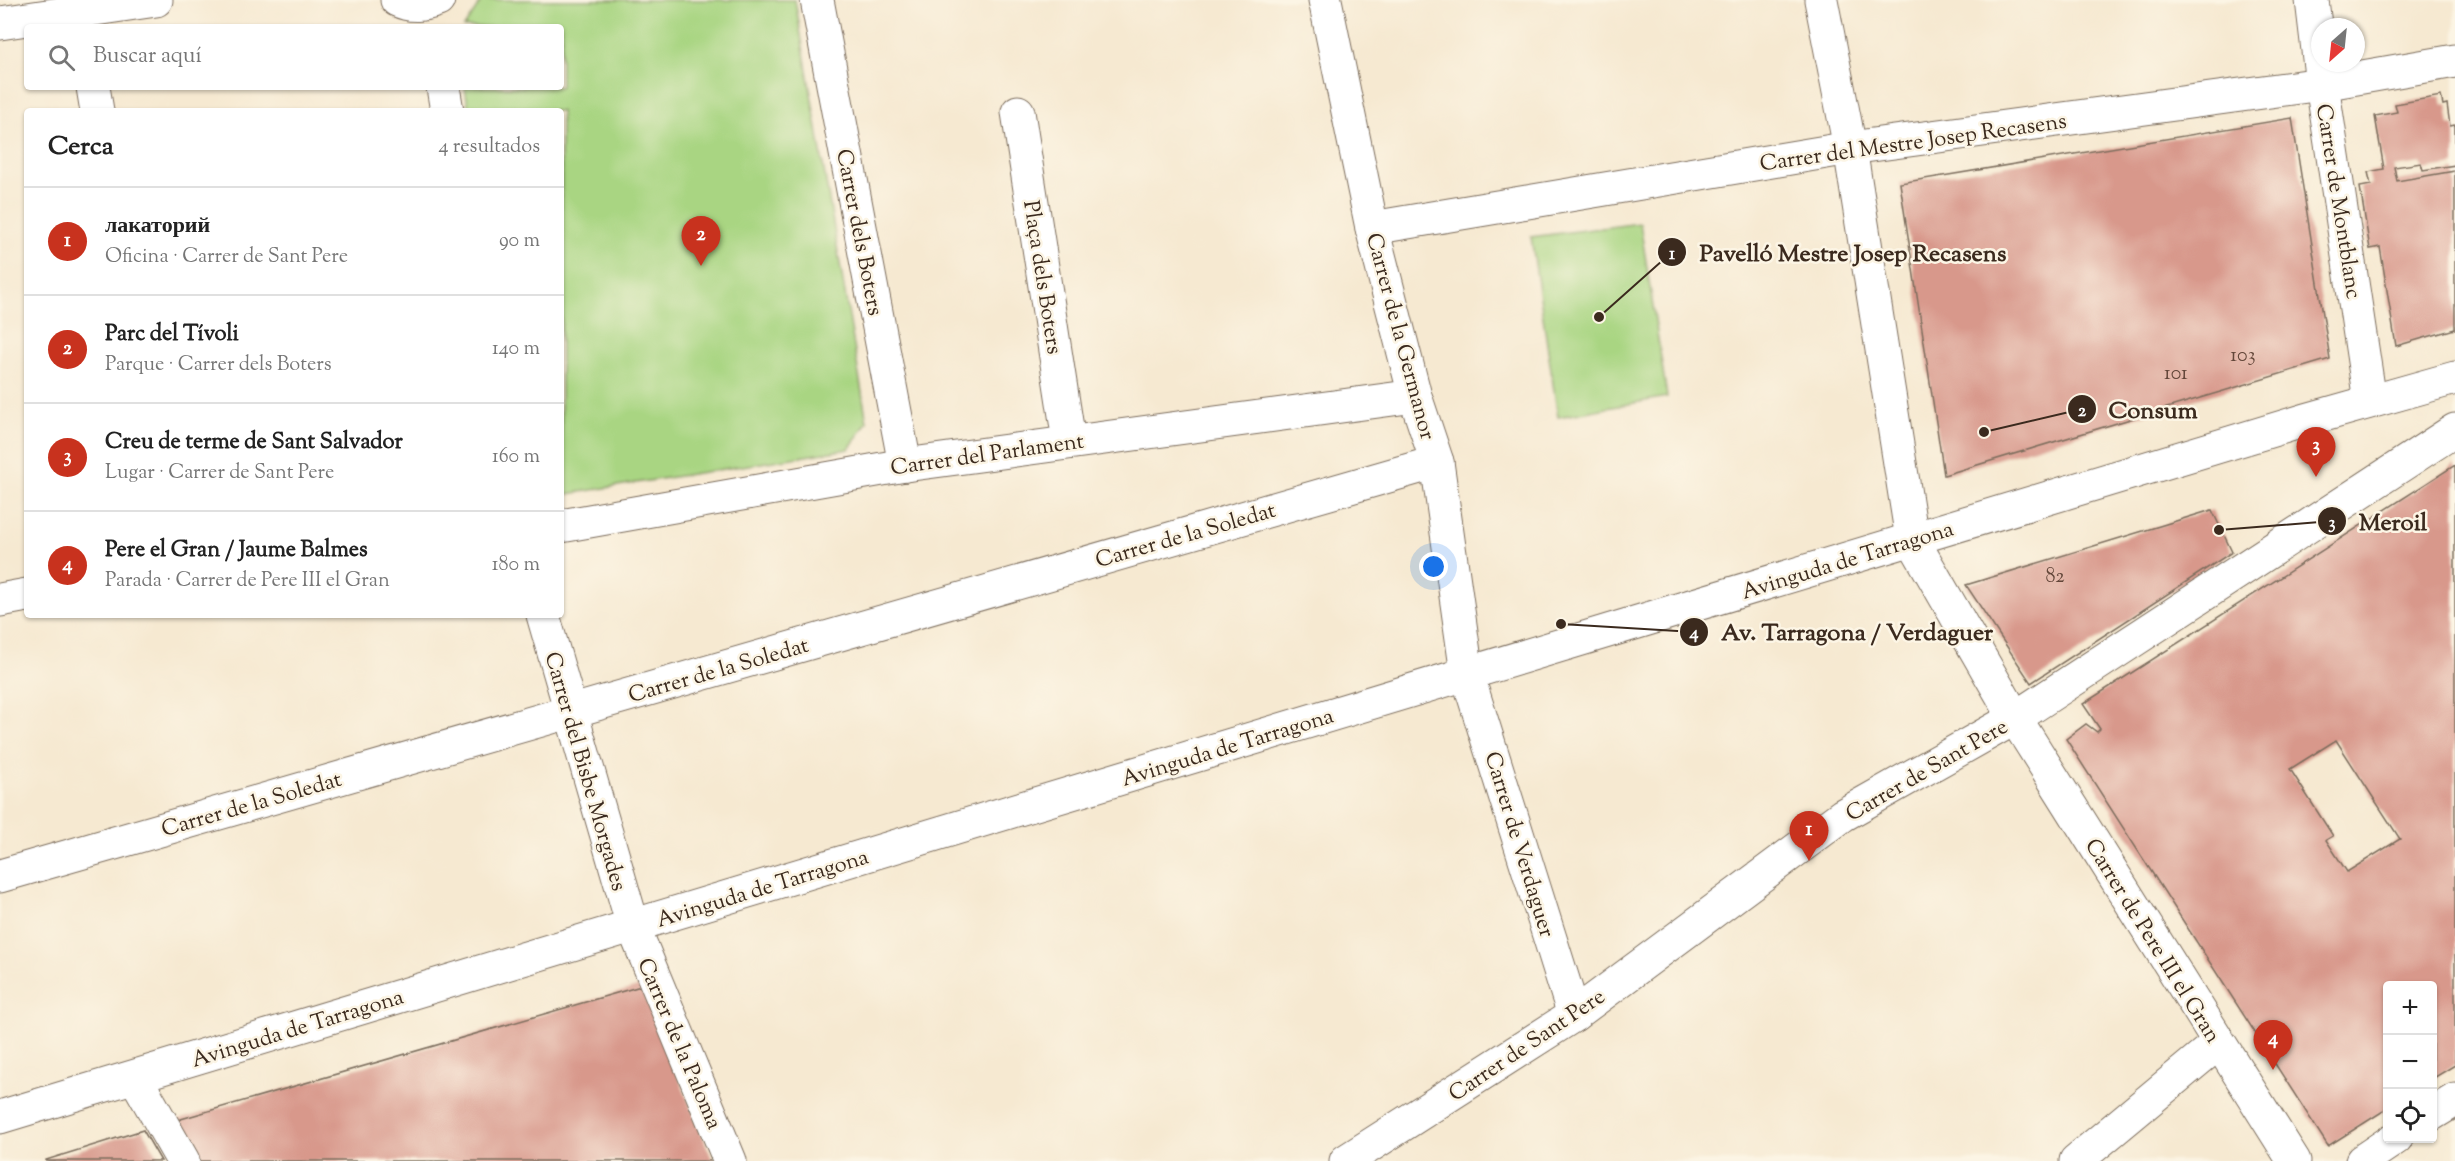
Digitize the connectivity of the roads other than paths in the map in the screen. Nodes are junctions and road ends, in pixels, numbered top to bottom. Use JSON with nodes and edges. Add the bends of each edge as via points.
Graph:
{"nodes":[{"id":1,"x":156,"y":0,"type":"edge"},
{"id":2,"x":817,"y":0,"type":"edge"},
{"id":3,"x":1325,"y":0,"type":"edge"},
{"id":4,"x":1821,"y":0,"type":"edge"},
{"id":5,"x":2312,"y":0,"type":"edge"},
{"id":6,"x":81,"y":12,"type":"edge"},
{"id":7,"x":0,"y":23,"type":"edge"},
{"id":8,"x":2455,"y":61,"type":"edge"},
{"id":9,"x":2322,"y":84,"type":"junction"},
{"id":10,"x":94,"y":90,"type":"edge"},
{"id":11,"x":444,"y":90,"type":"edge"},
{"id":12,"x":96,"y":108,"type":"edge"},
{"id":13,"x":446,"y":108,"type":"edge"},
{"id":14,"x":1018,"y":112,"type":"dead end"},
{"id":15,"x":1850,"y":148,"type":"junction"},
{"id":16,"x":1372,"y":228,"type":"junction"},
{"id":17,"x":2455,"y":378,"type":"edge"},
{"id":18,"x":1415,"y":396,"type":"junction"},
{"id":19,"x":2370,"y":401,"type":"junction"},
{"id":20,"x":2455,"y":430,"type":"edge"},
{"id":21,"x":1069,"y":441,"type":"junction"},
{"id":22,"x":1437,"y":462,"type":"junction"},
{"id":23,"x":905,"y":465,"type":"junction"},
{"id":24,"x":564,"y":525,"type":"edge"},
{"id":25,"x":1912,"y":539,"type":"junction"},
{"id":26,"x":24,"y":596,"type":"edge"},
{"id":27,"x":0,"y":600,"type":"edge"},
{"id":28,"x":544,"y":618,"type":"edge"},
{"id":29,"x":1467,"y":674,"type":"junction"},
{"id":30,"x":569,"y":711,"type":"junction"},
{"id":31,"x":2015,"y":718,"type":"junction"},
{"id":32,"x":0,"y":876,"type":"edge"},
{"id":33,"x":633,"y":926,"type":"junction"},
{"id":34,"x":1574,"y":1015,"type":"junction"},
{"id":35,"x":2218,"y":1043,"type":"junction"},
{"id":36,"x":135,"y":1077,"type":"junction"},
{"id":37,"x":2455,"y":1100,"type":"edge"},
{"id":38,"x":2437,"y":1111,"type":"edge"},
{"id":39,"x":0,"y":1117,"type":"edge"},
{"id":40,"x":2389,"y":1143,"type":"edge"},
{"id":41,"x":183,"y":1161,"type":"edge"},
{"id":42,"x":730,"y":1161,"type":"edge"},
{"id":43,"x":1346,"y":1161,"type":"edge"},
{"id":44,"x":2076,"y":1161,"type":"edge"},
{"id":45,"x":2294,"y":1161,"type":"edge"},
{"id":46,"x":2362,"y":1161,"type":"edge"}],
"edges":[{"from":1,"to":6,"type":"street"},
{"from":2,"to":23,"type":"street","name":"Carrer dels Boters"},
{"from":3,"to":16,"type":"street","name":"Carrer de la Germanor"},
{"from":4,"to":15,"type":"street"},
{"from":5,"to":9,"type":"street","name":"Carrer de Montblanc"},
{"from":6,"to":7,"type":"street"},
{"from":8,"to":9,"type":"street","name":"Carrer del Mestre Josep Recasens"},
{"from":9,"to":15,"type":"street","name":"Carrer del Mestre Josep Recasens"},
{"from":9,"to":19,"type":"street","name":"Carrer de Montblanc"},
{"from":10,"to":12,"type":"street"},
{"from":11,"to":13,"type":"street"},
{"from":14,"to":21,"type":"street","name":"Plaça dels Boters"},
{"from":15,"to":16,"type":"street","name":"Carrer del Mestre Josep Recasens"},
{"from":15,"to":25,"type":"street"},
{"from":16,"to":18,"type":"street","name":"Carrer de la Germanor"},
{"from":17,"to":19,"type":"street","name":"Avinguda de Tarragona"},
{"from":18,"to":21,"type":"street","name":"Carrer del Parlament"},
{"from":18,"to":22,"type":"street","name":"Carrer de la Germanor"},
{"from":19,"to":25,"type":"street","name":"Avinguda de Tarragona"},
{"from":20,"to":31,"type":"street","name":"Carrer de Sant Pere"},
{"from":21,"to":23,"type":"street","name":"Carrer del Parlament"},
{"from":22,"to":29,"type":"street","name":"Carrer de la Germanor"},
{"from":22,"to":30,"type":"street","name":"Carrer de la Soledat"},
{"from":23,"to":24,"type":"street","name":"Carrer del Parlament"},
{"from":25,"to":29,"type":"street","name":"Avinguda de Tarragona"},
{"from":25,"to":31,"type":"street","name":"Carrer de Pere III el Gran"},
{"from":26,"to":27,"type":"street"},
{"from":28,"to":30,"type":"street","name":"Carrer del Bisbe Morgades"},
{"from":29,"to":33,"type":"street","name":"Avinguda de Tarragona"},
{"from":29,"to":34,"type":"street","name":"Carrer de Verdaguer"},
{"from":30,"to":32,"type":"street","name":"Carrer de la Soledat"},
{"from":30,"to":33,"type":"street","name":"Carrer del Bisbe Morgades"},
{"from":31,"to":34,"type":"street","name":"Carrer de Sant Pere","via":[[1843,815]]},
{"from":31,"to":35,"type":"street","name":"Carrer de Pere III el Gran"},
{"from":33,"to":36,"type":"street","name":"Avinguda de Tarragona"},
{"from":33,"to":42,"type":"street","name":"Carrer de la Paloma"},
{"from":34,"to":43,"type":"street","name":"Carrer de Sant Pere"},
{"from":35,"to":44,"type":"street"},
{"from":35,"to":45,"type":"street","name":"Carrer de Pere III el Gran"},
{"from":36,"to":39,"type":"street","name":"Avinguda de Tarragona"},
{"from":36,"to":41,"type":"street"},
{"from":37,"to":38,"type":"street"},
{"from":40,"to":46,"type":"street"}]}
